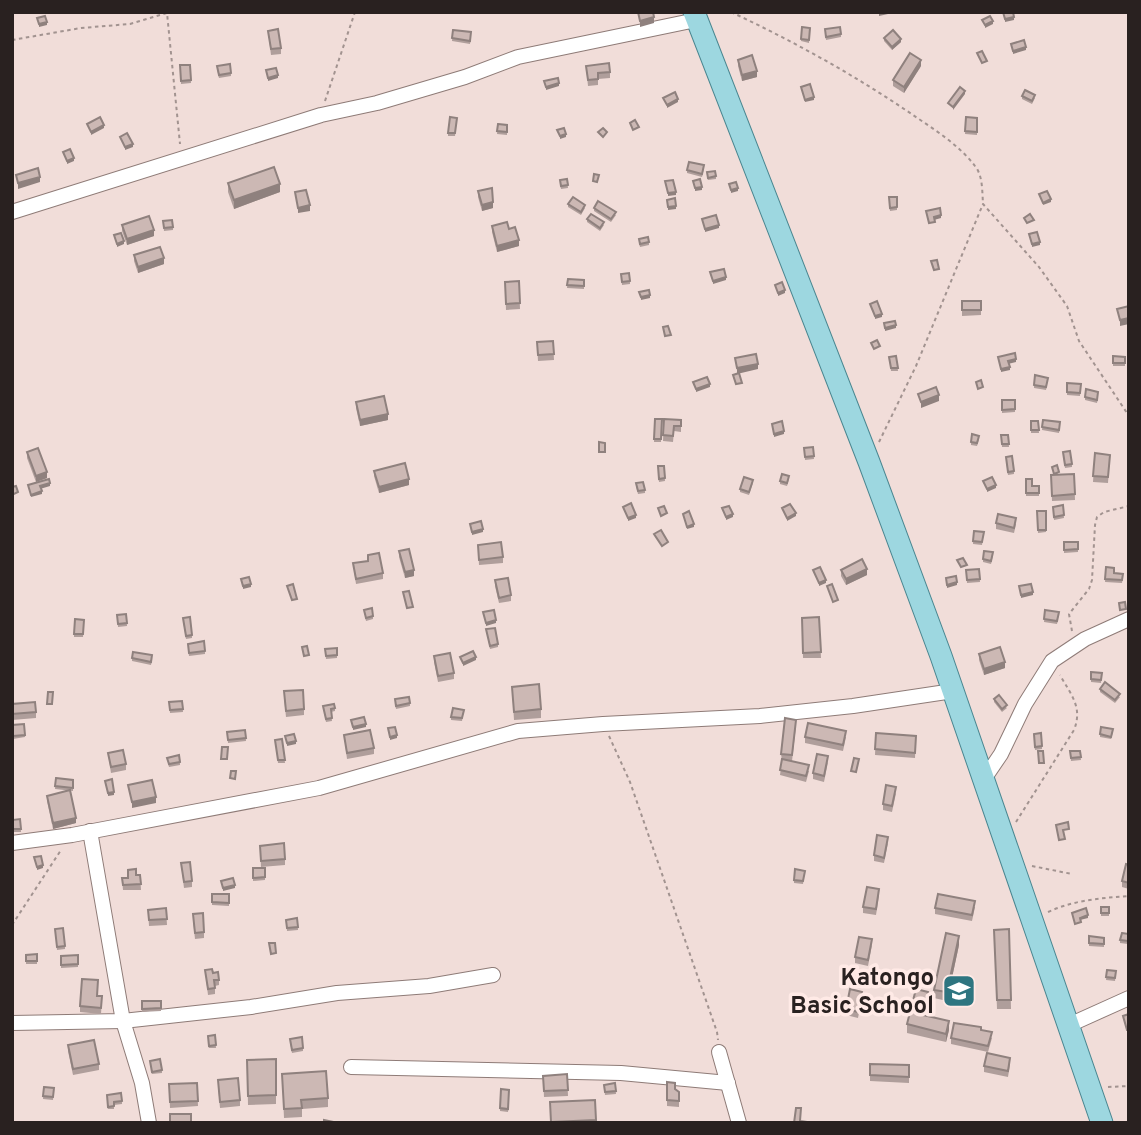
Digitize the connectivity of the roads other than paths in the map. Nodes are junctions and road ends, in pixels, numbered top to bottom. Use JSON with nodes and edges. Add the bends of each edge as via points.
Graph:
{"nodes":[{"id":1,"x":695,"y":16,"type":"edge"},
{"id":2,"x":12,"y":212,"type":"edge"},
{"id":3,"x":1129,"y":619,"type":"edge"},
{"id":4,"x":953,"y":691,"type":"junction"},
{"id":5,"x":984,"y":779,"type":"junction"},
{"id":6,"x":90,"y":831,"type":"junction"},
{"id":7,"x":12,"y":843,"type":"edge"},
{"id":8,"x":494,"y":975,"type":"dead end"},
{"id":9,"x":1129,"y":998,"type":"edge"},
{"id":10,"x":124,"y":1021,"type":"junction"},
{"id":11,"x":12,"y":1023,"type":"edge"},
{"id":12,"x":1069,"y":1025,"type":"junction"},
{"id":13,"x":719,"y":1052,"type":"road end"},
{"id":14,"x":351,"y":1067,"type":"dead end"},
{"id":15,"x":728,"y":1083,"type":"junction"},
{"id":16,"x":149,"y":1123,"type":"edge"},
{"id":17,"x":739,"y":1123,"type":"edge"},
{"id":18,"x":1102,"y":1123,"type":"edge"}],
"edges":[{"from":1,"to":2,"type":"street","via":[[518,57],[465,77],[321,115]]},
{"from":1,"to":4,"type":"main road"},
{"from":3,"to":5,"type":"street","via":[[1052,661]]},
{"from":4,"to":5,"type":"main road"},
{"from":4,"to":6,"type":"street","via":[[760,716],[518,732],[319,788]]},
{"from":5,"to":12,"type":"main road"},
{"from":6,"to":7,"type":"street"},
{"from":6,"to":10,"type":"street"},
{"from":8,"to":10,"type":"street"},
{"from":9,"to":12,"type":"street"},
{"from":10,"to":11,"type":"street"},
{"from":10,"to":16,"type":"street"},
{"from":12,"to":18,"type":"main road"},
{"from":13,"to":15,"type":"street"},
{"from":14,"to":15,"type":"street","via":[[621,1073]]},
{"from":15,"to":17,"type":"street"}]}
